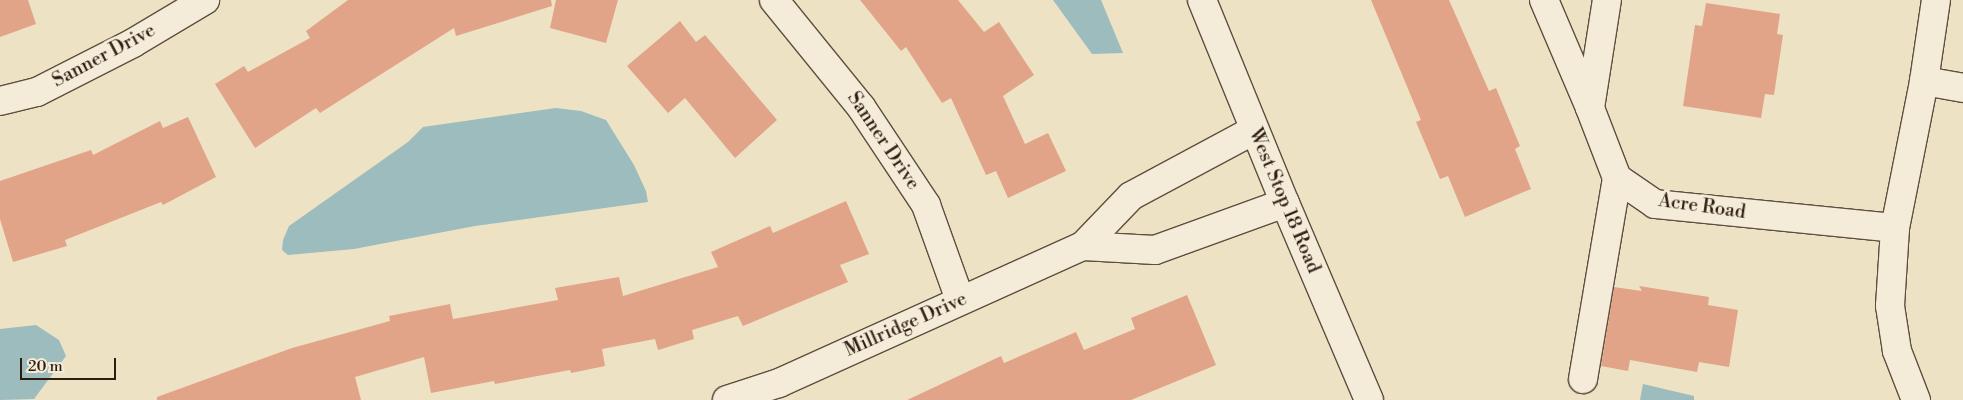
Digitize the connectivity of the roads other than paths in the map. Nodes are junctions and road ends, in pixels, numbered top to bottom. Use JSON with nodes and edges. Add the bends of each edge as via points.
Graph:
{"nodes":[{"id":1,"x":204,"y":0,"type":"edge"},
{"id":2,"x":774,"y":0,"type":"edge"},
{"id":3,"x":1202,"y":0,"type":"edge"},
{"id":4,"x":1544,"y":0,"type":"edge"},
{"id":5,"x":1607,"y":0,"type":"edge"},
{"id":6,"x":1936,"y":0,"type":"edge"},
{"id":7,"x":1924,"y":81,"type":"junction"},
{"id":8,"x":1963,"y":88,"type":"edge"},
{"id":9,"x":0,"y":101,"type":"edge"},
{"id":10,"x":1590,"y":108,"type":"junction"},
{"id":11,"x":1254,"y":130,"type":"junction"},
{"id":12,"x":1617,"y":178,"type":"junction"},
{"id":13,"x":1284,"y":203,"type":"junction"},
{"id":14,"x":1895,"y":228,"type":"junction"},
{"id":15,"x":1083,"y":246,"type":"junction"},
{"id":16,"x":960,"y":300,"type":"junction"},
{"id":17,"x":1583,"y":379,"type":"dead end"},
{"id":18,"x":727,"y":400,"type":"edge"},
{"id":19,"x":1369,"y":400,"type":"edge"},
{"id":20,"x":1916,"y":400,"type":"edge"}],
"edges":[{"from":1,"to":9,"type":"street","name":"Sanner Drive","via":[[132,43],[37,92]]},
{"from":2,"to":16,"type":"street","name":"Sanner Drive","via":[[862,106],[926,205]]},
{"from":3,"to":11,"type":"street","name":"West Stop 18 Road"},
{"from":4,"to":10,"type":"street"},
{"from":5,"to":10,"type":"street"},
{"from":6,"to":7,"type":"street"},
{"from":7,"to":8,"type":"street"},
{"from":7,"to":14,"type":"street"},
{"from":10,"to":12,"type":"street"},
{"from":11,"to":13,"type":"street","name":"West Stop 18 Road"},
{"from":11,"to":15,"type":"street","name":"Millridge Drive","via":[[1131,196]]},
{"from":12,"to":14,"type":"street","name":"Acre Road","via":[[1655,204]]},
{"from":12,"to":17,"type":"street"},
{"from":13,"to":15,"type":"street","name":"Millridge Drive","via":[[1155,250]]},
{"from":13,"to":19,"type":"street","name":"West Stop 18 Road"},
{"from":14,"to":20,"type":"street","via":[[1890,306],[1896,351]]},
{"from":15,"to":16,"type":"street","name":"Millridge Drive"},
{"from":16,"to":18,"type":"street","name":"Millridge Drive","via":[[779,383]]}]}
